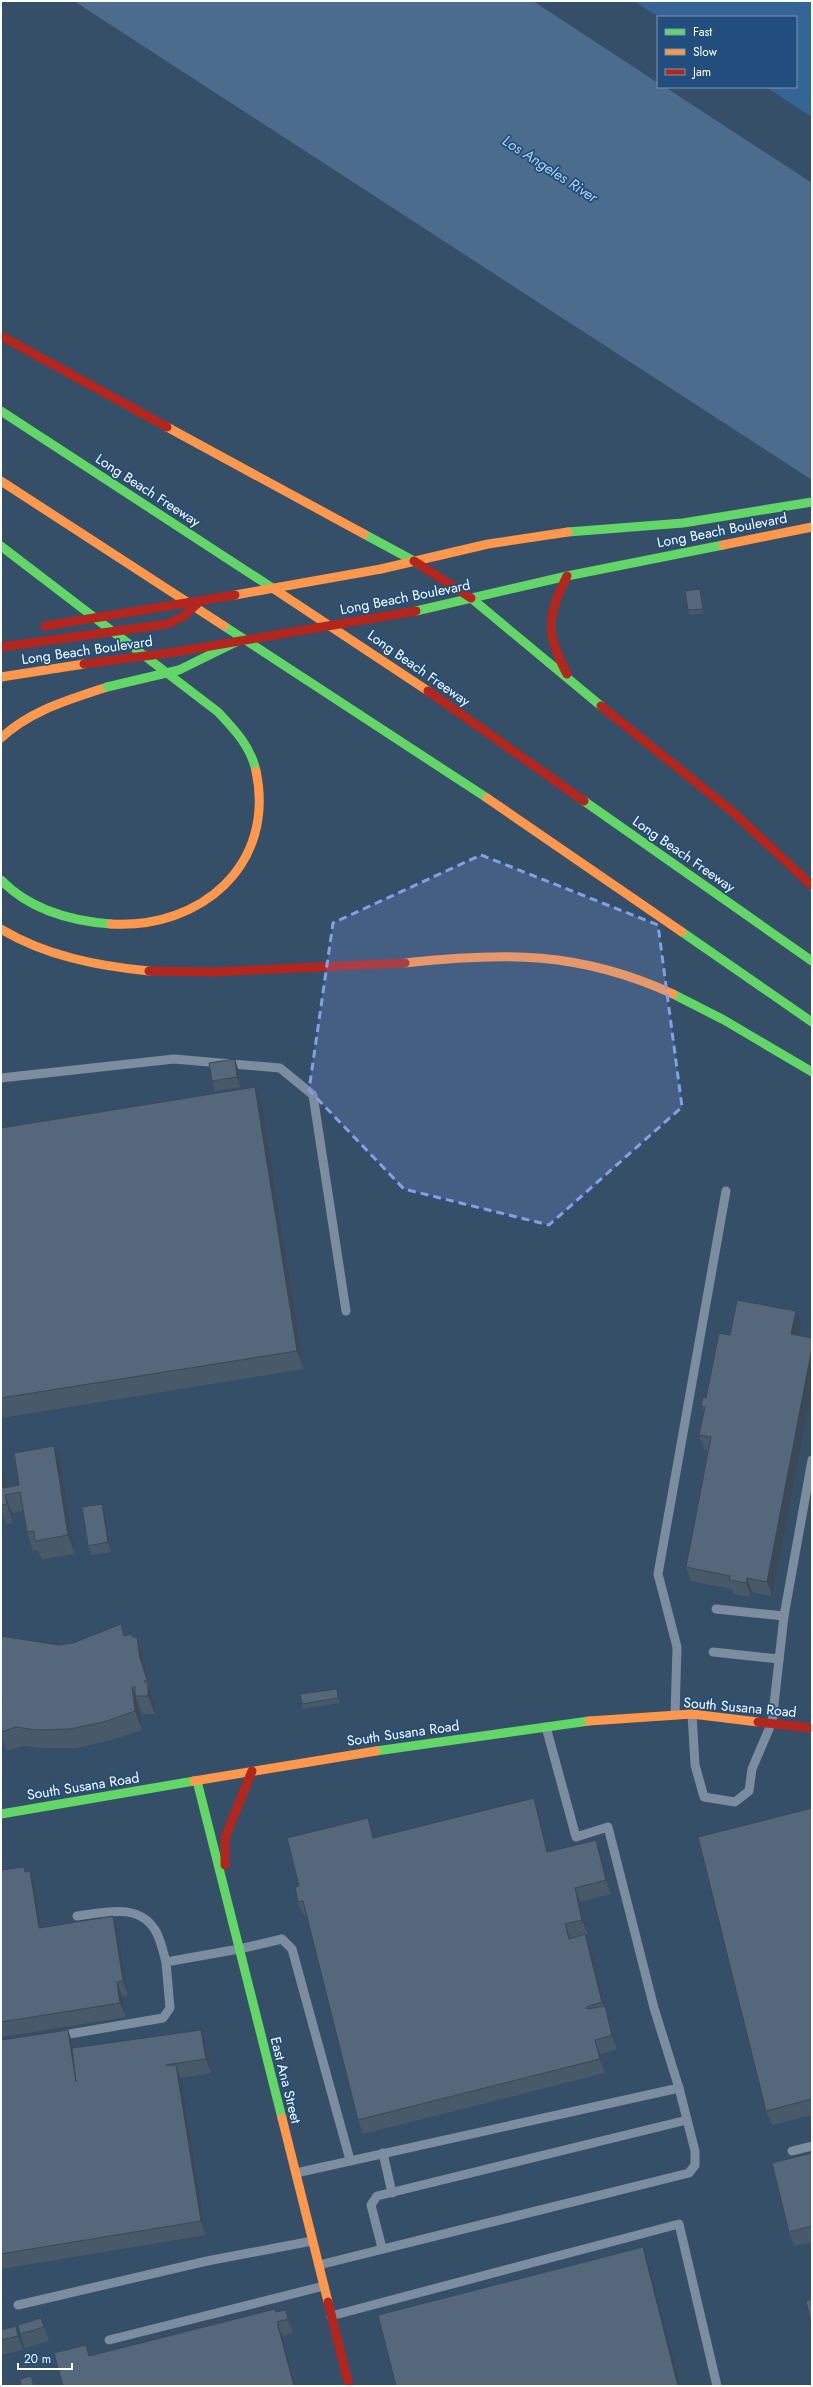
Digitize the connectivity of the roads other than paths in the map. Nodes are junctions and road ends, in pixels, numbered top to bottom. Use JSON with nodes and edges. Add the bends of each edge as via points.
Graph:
{"nodes":[{"id":1,"x":1,"y":336,"type":"edge"},
{"id":2,"x":1,"y":411,"type":"edge"},
{"id":3,"x":1,"y":481,"type":"edge"},
{"id":4,"x":812,"y":502,"type":"edge"},
{"id":5,"x":812,"y":527,"type":"edge"},
{"id":6,"x":1,"y":546,"type":"edge"},
{"id":7,"x":414,"y":561,"type":"junction"},
{"id":8,"x":567,"y":576,"type":"junction"},
{"id":9,"x":471,"y":598,"type":"junction"},
{"id":10,"x":198,"y":602,"type":"junction"},
{"id":11,"x":42,"y":626,"type":"dead end"},
{"id":12,"x":236,"y":642,"type":"junction"},
{"id":13,"x":1,"y":647,"type":"edge"},
{"id":14,"x":1,"y":677,"type":"edge"},
{"id":15,"x":574,"y":685,"type":"junction"},
{"id":16,"x":1,"y":738,"type":"edge"},
{"id":17,"x":1,"y":880,"type":"edge"},
{"id":18,"x":812,"y":886,"type":"edge"},
{"id":19,"x":1,"y":929,"type":"edge"},
{"id":20,"x":812,"y":961,"type":"edge"},
{"id":21,"x":812,"y":1022,"type":"edge"},
{"id":22,"x":812,"y":1072,"type":"edge"},
{"id":23,"x":1,"y":1078,"type":"edge"},
{"id":24,"x":726,"y":1191,"type":"dead end"},
{"id":25,"x":346,"y":1311,"type":"dead end"},
{"id":26,"x":812,"y":1460,"type":"edge"},
{"id":27,"x":716,"y":1609,"type":"dead end"},
{"id":28,"x":784,"y":1616,"type":"junction"},
{"id":29,"x":713,"y":1652,"type":"dead end"},
{"id":30,"x":778,"y":1659,"type":"junction"},
{"id":31,"x":692,"y":1714,"type":"junction"},
{"id":32,"x":675,"y":1715,"type":"junction"},
{"id":33,"x":772,"y":1722,"type":"junction"},
{"id":34,"x":546,"y":1727,"type":"junction"},
{"id":35,"x":812,"y":1728,"type":"edge"},
{"id":36,"x":252,"y":1771,"type":"junction"},
{"id":37,"x":196,"y":1781,"type":"junction"},
{"id":38,"x":1,"y":1814,"type":"edge"},
{"id":39,"x":226,"y":1898,"type":"junction"},
{"id":40,"x":77,"y":1916,"type":"dead end"},
{"id":41,"x":239,"y":1949,"type":"junction"},
{"id":42,"x":166,"y":1962,"type":"junction"},
{"id":43,"x":47,"y":2038,"type":"edge"},
{"id":44,"x":679,"y":2088,"type":"junction"},
{"id":45,"x":687,"y":2120,"type":"junction"},
{"id":46,"x":812,"y":2146,"type":"edge"},
{"id":47,"x":792,"y":2151,"type":"dead end"},
{"id":48,"x":383,"y":2153,"type":"junction"},
{"id":49,"x":350,"y":2160,"type":"junction"},
{"id":50,"x":296,"y":2174,"type":"junction"},
{"id":51,"x":392,"y":2193,"type":"junction"},
{"id":52,"x":312,"y":2241,"type":"junction"},
{"id":53,"x":382,"y":2248,"type":"junction"},
{"id":54,"x":318,"y":2265,"type":"junction"},
{"id":55,"x":324,"y":2286,"type":"junction"},
{"id":56,"x":18,"y":2305,"type":"dead end"},
{"id":57,"x":331,"y":2316,"type":"junction"},
{"id":58,"x":110,"y":2340,"type":"dead end"},
{"id":59,"x":349,"y":2386,"type":"edge"},
{"id":60,"x":717,"y":2386,"type":"edge"}],
"edges":[{"from":1,"to":7,"type":"main road"},
{"from":2,"to":20,"type":"main road","name":"Long Beach Freeway","via":[[387,662]]},
{"from":3,"to":21,"type":"main road","via":[[506,811]]},
{"from":4,"to":7,"type":"main road","name":"Long Beach Boulevard","via":[[648,527],[596,528],[540,536]]},
{"from":5,"to":8,"type":"main road","name":"Long Beach Boulevard"},
{"from":6,"to":17,"type":"main road","via":[[218,712],[245,744],[254,763],[259,785],[254,834],[246,855],[233,876],[219,892],[201,905],[178,914],[128,925],[104,925],[81,921],[37,906],[18,896]]},
{"from":7,"to":9,"type":"main road"},
{"from":7,"to":10,"type":"main road","name":"Long Beach Boulevard","bridge":true,"via":[[381,570]]},
{"from":8,"to":9,"type":"main road","name":"Long Beach Boulevard"},
{"from":8,"to":15,"type":"main road","via":[[550,611],[550,641]]},
{"from":9,"to":12,"type":"main road","name":"Long Beach Boulevard","bridge":true,"via":[[416,611]]},
{"from":9,"to":15,"type":"main road"},
{"from":10,"to":11,"type":"main road","name":"Long Beach Boulevard","bridge":true},
{"from":10,"to":13,"type":"main road","bridge":true,"via":[[189,614],[166,624]]},
{"from":12,"to":14,"type":"main road","name":"Long Beach Boulevard","bridge":true},
{"from":12,"to":16,"type":"main road","bridge":true,"via":[[179,670],[107,688],[46,709],[12,726]]},
{"from":15,"to":18,"type":"main road","via":[[734,813]]},
{"from":19,"to":22,"type":"main road","via":[[46,950],[81,962],[169,974],[381,965],[523,955],[566,960],[625,975],[676,994]]},
{"from":23,"to":25,"type":"lane","via":[[174,1059],[280,1068],[313,1095]]},
{"from":24,"to":32,"type":"lane","via":[[658,1574],[677,1647]]},
{"from":26,"to":28,"type":"lane"},
{"from":27,"to":28,"type":"lane"},
{"from":28,"to":30,"type":"lane"},
{"from":29,"to":30,"type":"lane"},
{"from":30,"to":33,"type":"lane"},
{"from":31,"to":32,"type":"main road","name":"South Susana Road"},
{"from":31,"to":33,"type":"main road","name":"South Susana Road"},
{"from":31,"to":33,"type":"lane","via":[[695,1765],[704,1797],[735,1802],[748,1791],[752,1769]]},
{"from":32,"to":34,"type":"main road","name":"South Susana Road","via":[[612,1718]]},
{"from":33,"to":35,"type":"main road","name":"South Susana Road"},
{"from":34,"to":36,"type":"main road","name":"South Susana Road"},
{"from":34,"to":44,"type":"lane","via":[[576,1837],[608,1826],[654,2008]]},
{"from":36,"to":37,"type":"main road","name":"South Susana Road"},
{"from":36,"to":39,"type":"main road","via":[[225,1838]]},
{"from":37,"to":38,"type":"main road","name":"South Susana Road"},
{"from":37,"to":39,"type":"main road","name":"East Ana Street"},
{"from":39,"to":41,"type":"main road","name":"East Ana Street"},
{"from":40,"to":42,"type":"lane","via":[[121,1910],[141,1916],[155,1930]]},
{"from":41,"to":42,"type":"lane"},
{"from":41,"to":49,"type":"lane","via":[[282,1939],[292,1949]]},
{"from":41,"to":50,"type":"main road","name":"East Ana Street"},
{"from":42,"to":43,"type":"lane","via":[[170,2008],[163,2018]]},
{"from":44,"to":45,"type":"lane"},
{"from":44,"to":48,"type":"lane"},
{"from":45,"to":51,"type":"lane"},
{"from":45,"to":53,"type":"lane","via":[[695,2151],[695,2165],[689,2173]]},
{"from":46,"to":47,"type":"lane"},
{"from":48,"to":49,"type":"lane"},
{"from":48,"to":51,"type":"lane"},
{"from":49,"to":50,"type":"lane"},
{"from":50,"to":52,"type":"main road","name":"East Ana Street"},
{"from":51,"to":53,"type":"lane","via":[[377,2196],[371,2206]]},
{"from":52,"to":54,"type":"main road","name":"East Ana Street"},
{"from":52,"to":56,"type":"lane","via":[[207,2261]]},
{"from":53,"to":54,"type":"lane"},
{"from":54,"to":55,"type":"main road","name":"East Ana Street"},
{"from":55,"to":57,"type":"main road","name":"East Ana Street"},
{"from":55,"to":58,"type":"lane"},
{"from":57,"to":59,"type":"main road","name":"East Ana Street"},
{"from":57,"to":60,"type":"lane","via":[[679,2224]]}]}
